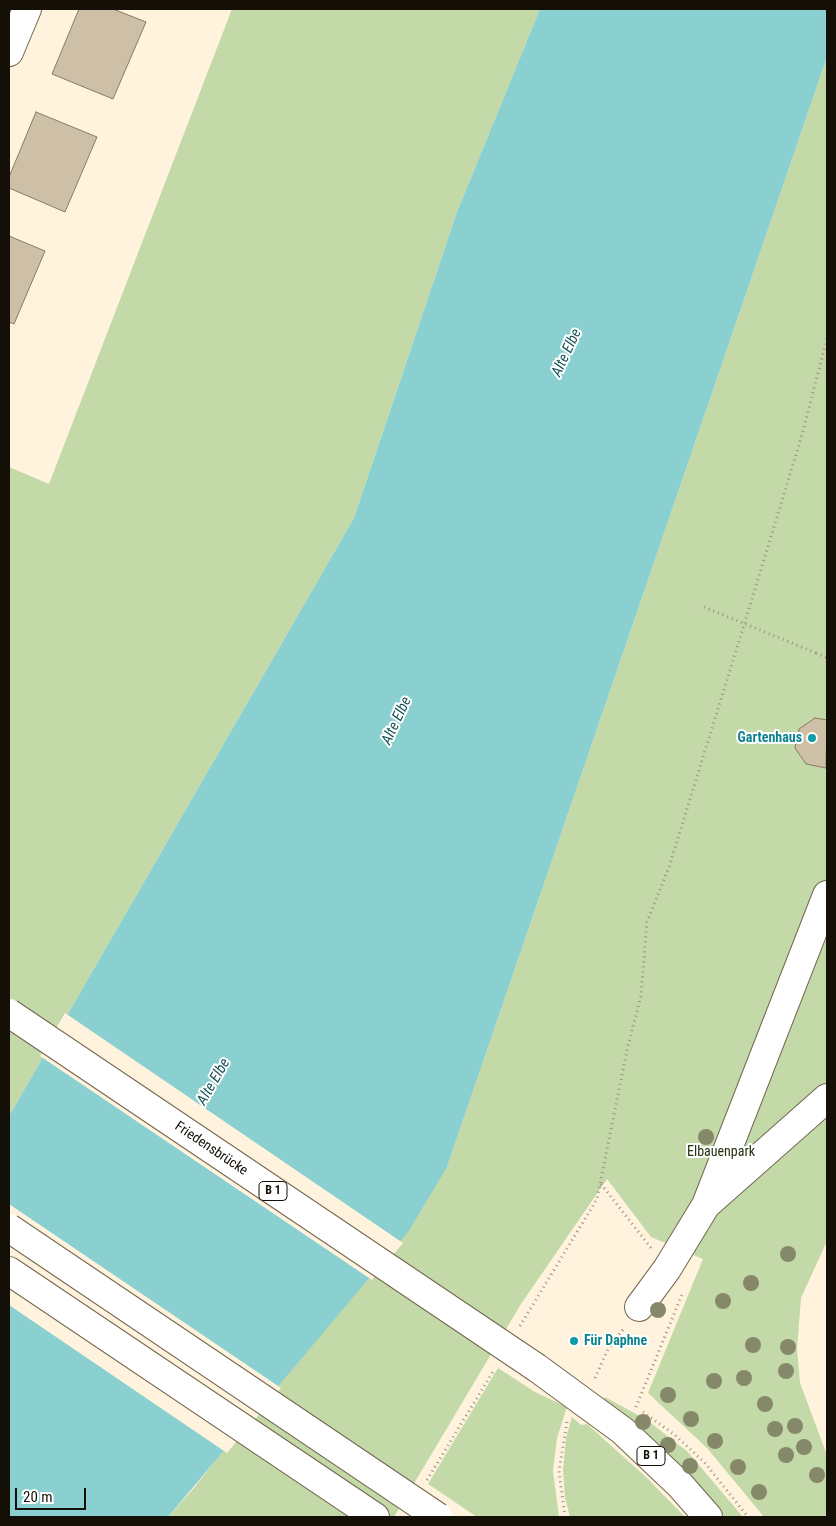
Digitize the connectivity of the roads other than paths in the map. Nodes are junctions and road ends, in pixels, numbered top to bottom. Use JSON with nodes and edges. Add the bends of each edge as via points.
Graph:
{"nodes":[{"id":1,"x":27,"y":9,"type":"edge"},
{"id":2,"x":9,"y":52,"type":"edge"},
{"id":3,"x":827,"y":895,"type":"edge"},
{"id":4,"x":9,"y":1013,"type":"edge"},
{"id":5,"x":827,"y":1098,"type":"edge"},
{"id":6,"x":706,"y":1206,"type":"junction"},
{"id":7,"x":9,"y":1228,"type":"edge"},
{"id":8,"x":9,"y":1271,"type":"edge"},
{"id":9,"x":639,"y":1307,"type":"dead end"},
{"id":10,"x":375,"y":1517,"type":"edge"},
{"id":11,"x":438,"y":1517,"type":"edge"},
{"id":12,"x":708,"y":1517,"type":"edge"}],
"edges":[{"from":1,"to":2,"type":"main road"},
{"from":3,"to":6,"type":"main road"},
{"from":4,"to":12,"type":"main road","name":"Friedensbrücke","number":"B 1","bridge":true,"via":[[537,1368],[623,1431],[680,1485]]},
{"from":5,"to":6,"type":"main road"},
{"from":6,"to":9,"type":"main road"},
{"from":7,"to":11,"type":"main road","bridge":true},
{"from":8,"to":10,"type":"main road"}]}
